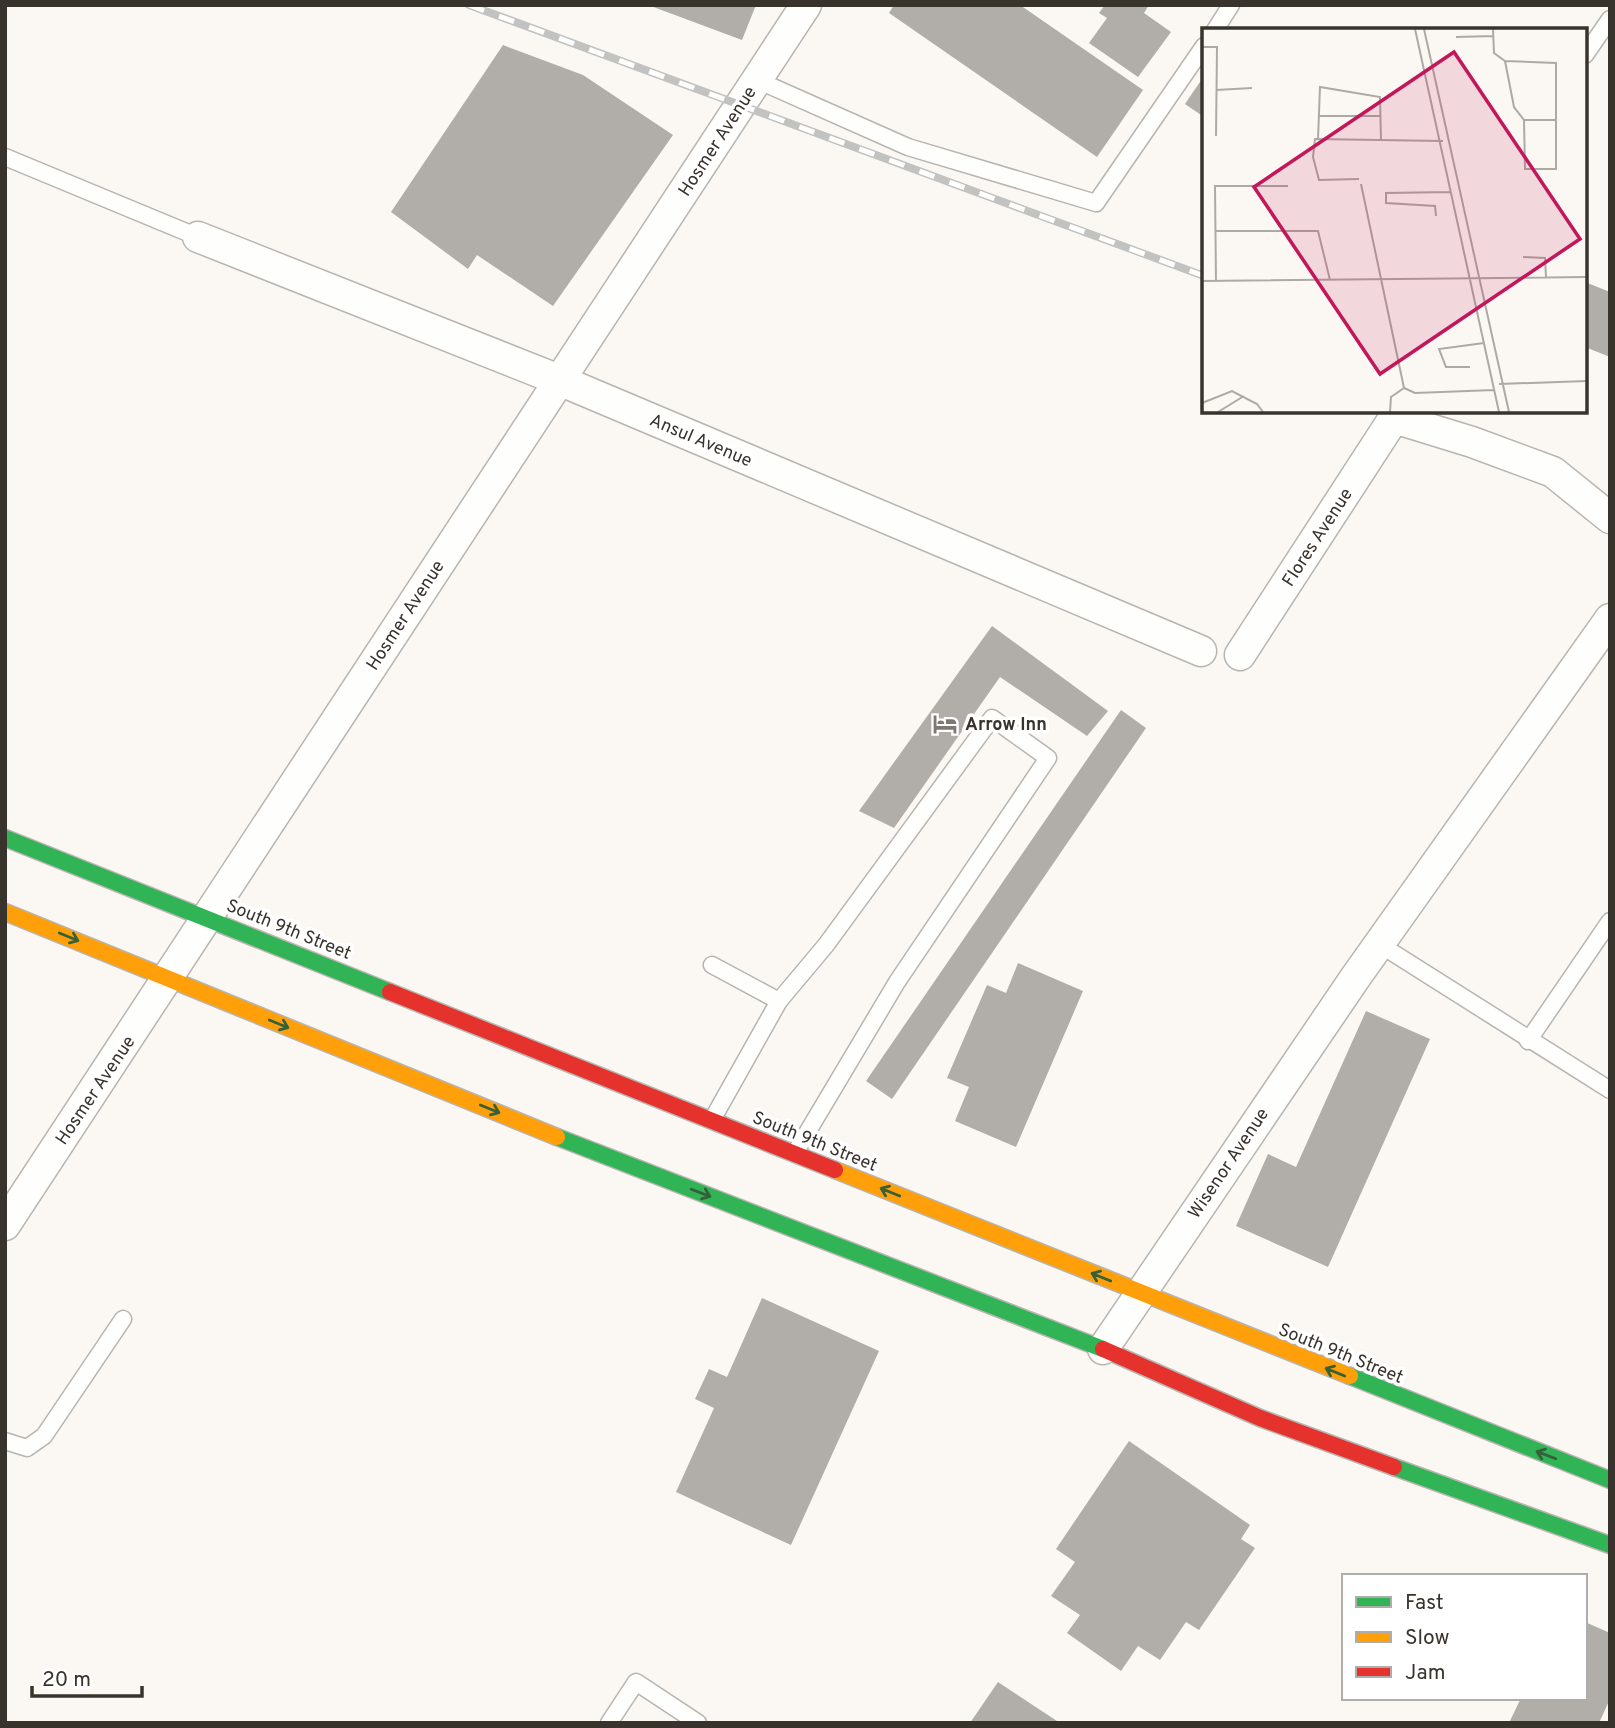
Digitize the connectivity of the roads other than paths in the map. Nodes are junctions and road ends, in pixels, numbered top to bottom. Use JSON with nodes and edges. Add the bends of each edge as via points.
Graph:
{"nodes":[{"id":1,"x":806,"y":5,"type":"edge"},
{"id":2,"x":1231,"y":5,"type":"edge"},
{"id":3,"x":1610,"y":19,"type":"edge"},
{"id":4,"x":1216,"y":28,"type":"edge"},
{"id":5,"x":1202,"y":49,"type":"edge"},
{"id":6,"x":1587,"y":52,"type":"edge"},
{"id":7,"x":757,"y":80,"type":"junction"},
{"id":8,"x":5,"y":157,"type":"edge"},
{"id":9,"x":198,"y":237,"type":"joint"},
{"id":10,"x":559,"y":380,"type":"junction"},
{"id":11,"x":1610,"y":518,"type":"edge"},
{"id":12,"x":1610,"y":619,"type":"edge"},
{"id":13,"x":1201,"y":651,"type":"dead end"},
{"id":14,"x":1240,"y":655,"type":"dead end"},
{"id":15,"x":5,"y":838,"type":"edge"},
{"id":16,"x":5,"y":912,"type":"edge"},
{"id":17,"x":209,"y":918,"type":"junction"},
{"id":18,"x":1610,"y":921,"type":"edge"},
{"id":19,"x":1379,"y":944,"type":"junction"},
{"id":20,"x":712,"y":965,"type":"dead end"},
{"id":21,"x":170,"y":977,"type":"junction"},
{"id":22,"x":779,"y":1001,"type":"junction"},
{"id":23,"x":1528,"y":1041,"type":"junction"},
{"id":24,"x":1610,"y":1090,"type":"edge"},
{"id":25,"x":712,"y":1120,"type":"junction"},
{"id":26,"x":794,"y":1153,"type":"junction"},
{"id":27,"x":5,"y":1225,"type":"edge"},
{"id":28,"x":1140,"y":1292,"type":"junction"},
{"id":29,"x":123,"y":1319,"type":"dead end"},
{"id":30,"x":1103,"y":1349,"type":"junction"},
{"id":31,"x":5,"y":1441,"type":"edge"},
{"id":32,"x":1610,"y":1480,"type":"edge"},
{"id":33,"x":1610,"y":1545,"type":"edge"},
{"id":34,"x":609,"y":1723,"type":"edge"},
{"id":35,"x":698,"y":1723,"type":"edge"}],
"edges":[{"from":1,"to":7,"type":"street","name":"Hosmer Avenue"},
{"from":2,"to":4,"type":"lane"},
{"from":3,"to":6,"type":"lane"},
{"from":5,"to":7,"type":"lane","via":[[1096,203],[908,147]]},
{"from":7,"to":10,"type":"street","name":"Hosmer Avenue"},
{"from":8,"to":9,"type":"lane"},
{"from":9,"to":10,"type":"street","name":"Ansul Avenue"},
{"from":10,"to":13,"type":"street","name":"Ansul Avenue"},
{"from":10,"to":17,"type":"street","name":"Hosmer Avenue"},
{"from":11,"to":14,"type":"street","name":"Flores Avenue","via":[[1553,472],[1394,418]]},
{"from":12,"to":19,"type":"street","name":"Wisenor Avenue"},
{"from":15,"to":17,"type":"main road","name":"South 9th Street"},
{"from":16,"to":21,"type":"main road","one_way":true},
{"from":17,"to":21,"type":"street","name":"Hosmer Avenue"},
{"from":17,"to":25,"type":"main road","name":"South 9th Street"},
{"from":18,"to":23,"type":"lane"},
{"from":19,"to":23,"type":"lane"},
{"from":19,"to":28,"type":"street","name":"Wisenor Avenue"},
{"from":20,"to":22,"type":"lane"},
{"from":21,"to":27,"type":"street","name":"Hosmer Avenue"},
{"from":21,"to":30,"type":"main road","one_way":true,"via":[[619,1162]]},
{"from":22,"to":25,"type":"lane"},
{"from":22,"to":26,"type":"lane","via":[[826,945],[992,718],[1048,758],[897,982]]},
{"from":23,"to":24,"type":"lane"},
{"from":25,"to":26,"type":"main road","name":"South 9th Street"},
{"from":28,"to":26,"type":"main road","name":"South 9th Street","one_way":true},
{"from":28,"to":30,"type":"street","name":"Wisenor Avenue"},
{"from":32,"to":28,"type":"main road","name":"South 9th Street","one_way":true},
{"from":29,"to":31,"type":"lane","via":[[44,1436],[27,1448]]},
{"from":30,"to":33,"type":"main road","via":[[1260,1418]]},
{"from":34,"to":35,"type":"lane","via":[[636,1682]]}]}
